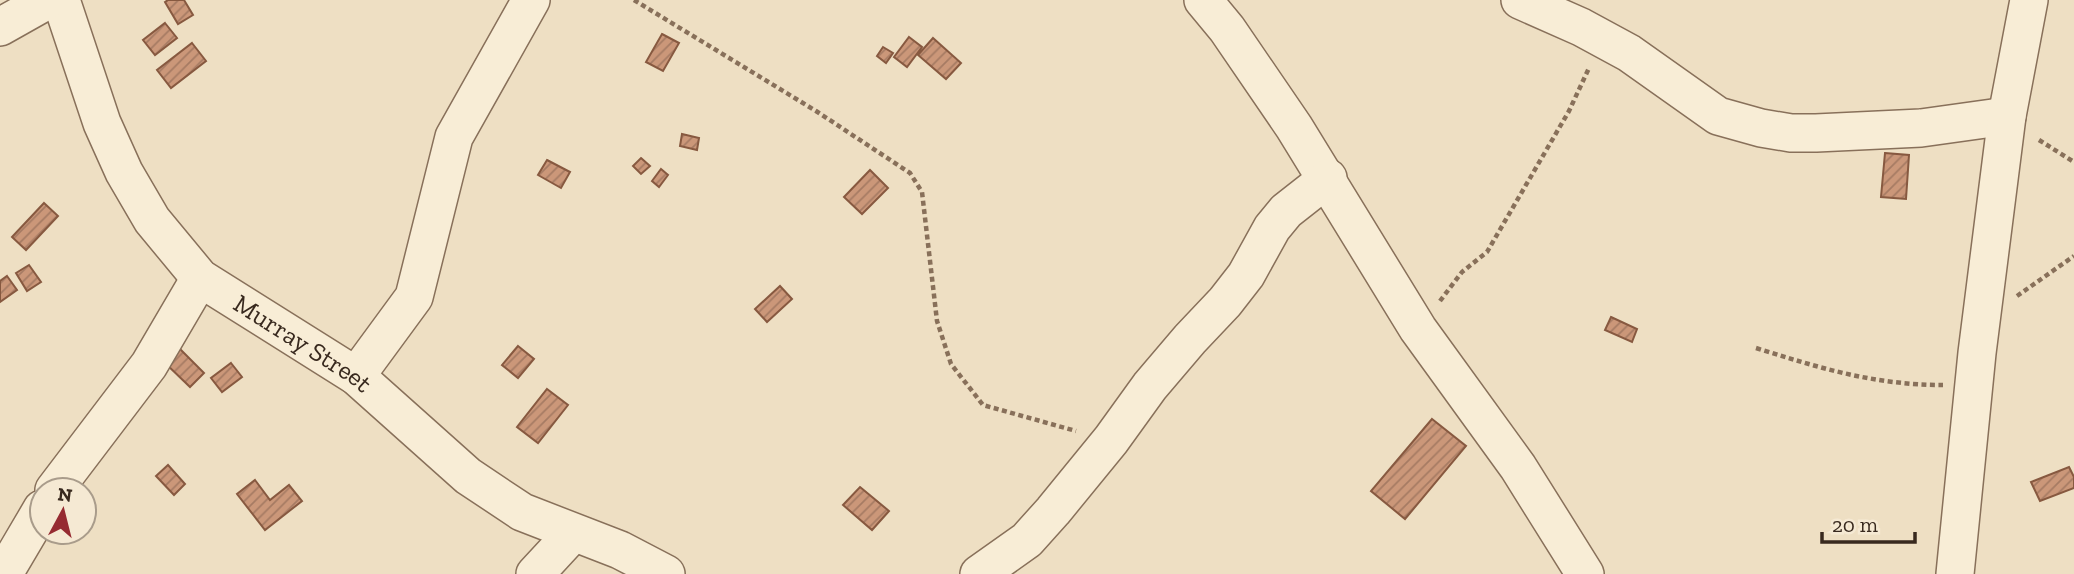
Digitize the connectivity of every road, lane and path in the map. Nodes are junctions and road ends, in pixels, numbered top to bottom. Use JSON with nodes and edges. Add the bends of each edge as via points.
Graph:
{"nodes":[{"id":1,"x":48,"y":0,"type":"edge"},
{"id":2,"x":61,"y":0,"type":"edge"},
{"id":3,"x":531,"y":0,"type":"edge"},
{"id":4,"x":634,"y":0,"type":"edge"},
{"id":5,"x":1203,"y":0,"type":"edge"},
{"id":6,"x":1520,"y":0,"type":"edge"},
{"id":7,"x":2029,"y":0,"type":"edge"},
{"id":8,"x":0,"y":27,"type":"edge"},
{"id":9,"x":1603,"y":39,"type":"junction"},
{"id":10,"x":2007,"y":116,"type":"junction"},
{"id":11,"x":1328,"y":178,"type":"junction"},
{"id":12,"x":2074,"y":256,"type":"edge"},
{"id":13,"x":200,"y":278,"type":"junction"},
{"id":14,"x":1982,"y":321,"type":"junction"},
{"id":15,"x":1419,"y":329,"type":"junction"},
{"id":16,"x":1756,"y":348,"type":"dead end"},
{"id":17,"x":356,"y":376,"type":"junction"},
{"id":18,"x":1974,"y":385,"type":"junction"},
{"id":19,"x":1111,"y":440,"type":"junction"},
{"id":20,"x":65,"y":476,"type":"edge"},
{"id":21,"x":28,"y":533,"type":"edge"},
{"id":22,"x":573,"y":533,"type":"junction"},
{"id":23,"x":1,"y":574,"type":"edge"},
{"id":24,"x":535,"y":574,"type":"edge"},
{"id":25,"x":666,"y":574,"type":"edge"},
{"id":26,"x":979,"y":574,"type":"edge"},
{"id":27,"x":1585,"y":574,"type":"edge"},
{"id":28,"x":1955,"y":574,"type":"edge"}],
"edges":[{"from":1,"to":8,"type":"street"},
{"from":2,"to":13,"type":"street","name":"Murray Street","via":[[102,123],[124,172],[152,220]]},
{"from":3,"to":17,"type":"street","via":[[454,137],[414,297]]},
{"from":4,"to":19,"type":"path","via":[[910,173],[922,192],[937,321],[951,364],[983,405]]},
{"from":5,"to":11,"type":"street"},
{"from":6,"to":9,"type":"street"},
{"from":7,"to":10,"type":"street"},
{"from":9,"to":10,"type":"street","via":[[1718,116],[1761,128],[1791,133],[1921,128]]},
{"from":9,"to":15,"type":"path","via":[[1569,111],[1487,252],[1462,272]]},
{"from":10,"to":14,"type":"street"},
{"from":11,"to":15,"type":"street"},
{"from":11,"to":19,"type":"street","via":[[1286,211],[1246,275],[1150,386]]},
{"from":12,"to":14,"type":"path"},
{"from":13,"to":17,"type":"street","name":"Murray Street"},
{"from":13,"to":20,"type":"street","via":[[149,365]]},
{"from":14,"to":18,"type":"street"},
{"from":15,"to":27,"type":"street","via":[[1518,467]]},
{"from":16,"to":18,"type":"path","via":[[1839,374],[1894,383]]},
{"from":17,"to":22,"type":"street","name":"Murray Street","via":[[468,476],[522,512]]},
{"from":18,"to":28,"type":"street"},
{"from":19,"to":26,"type":"street","via":[[1027,540]]},
{"from":21,"to":23,"type":"street"},
{"from":22,"to":24,"type":"street"},
{"from":22,"to":25,"type":"street","name":"Murray Street"}]}
